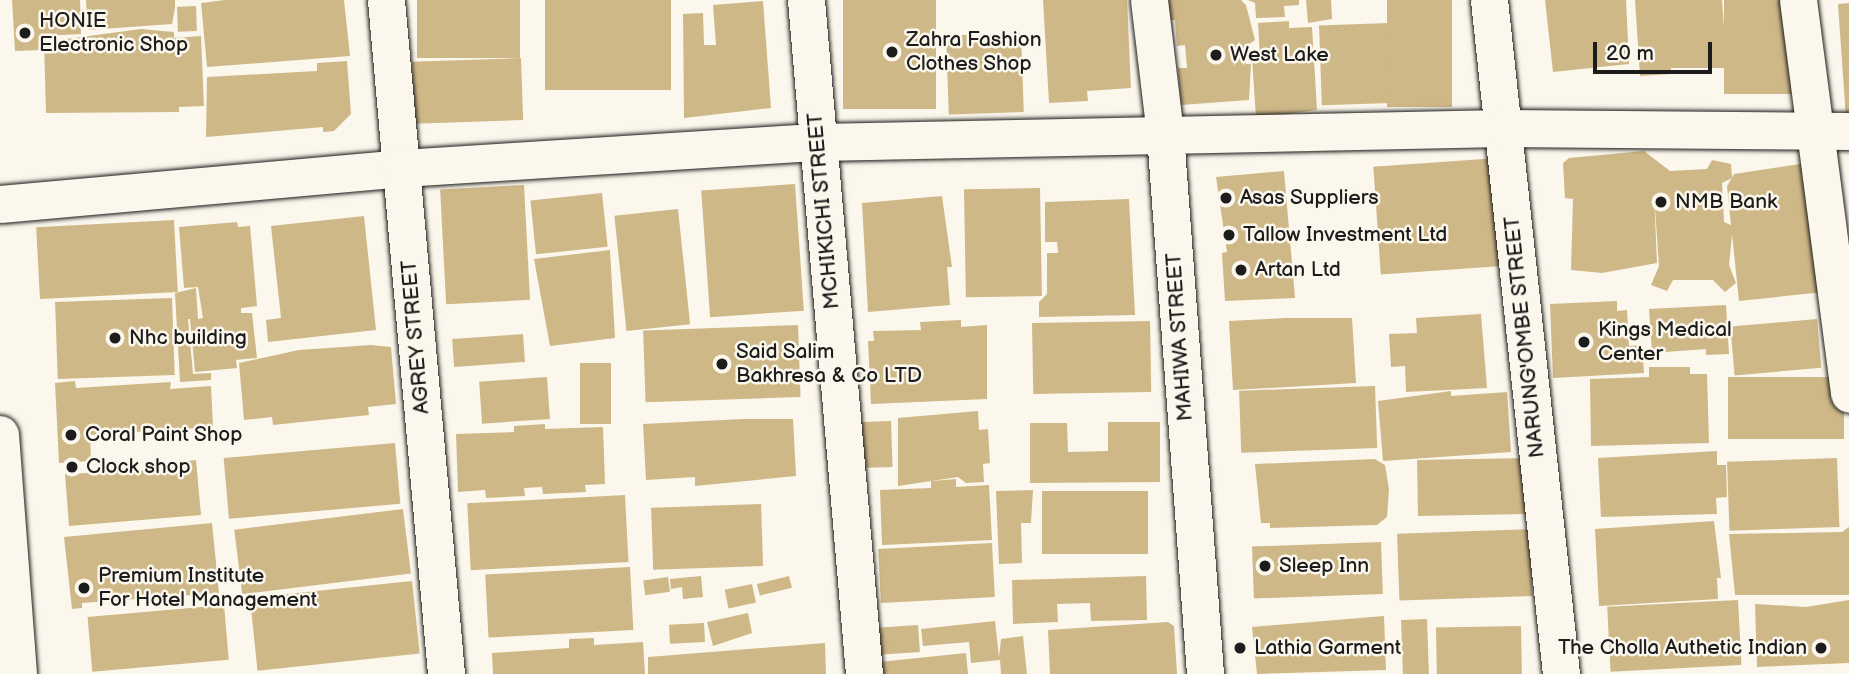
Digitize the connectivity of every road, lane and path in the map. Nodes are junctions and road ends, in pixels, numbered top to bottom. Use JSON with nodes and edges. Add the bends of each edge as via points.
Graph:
{"nodes":[{"id":1,"x":386,"y":0,"type":"edge"},
{"id":2,"x":806,"y":0,"type":"edge"},
{"id":3,"x":1149,"y":0,"type":"edge"},
{"id":4,"x":1489,"y":0,"type":"edge"},
{"id":5,"x":1798,"y":0,"type":"edge"},
{"id":6,"x":1503,"y":128,"type":"junction"},
{"id":7,"x":1812,"y":131,"type":"junction"},
{"id":8,"x":1849,"y":131,"type":"edge"},
{"id":9,"x":1165,"y":134,"type":"junction"},
{"id":10,"x":819,"y":142,"type":"junction"},
{"id":11,"x":401,"y":168,"type":"junction"},
{"id":12,"x":0,"y":204,"type":"edge"},
{"id":13,"x":1849,"y":394,"type":"edge"},
{"id":14,"x":0,"y":435,"type":"edge"},
{"id":15,"x":18,"y":674,"type":"edge"},
{"id":16,"x":446,"y":674,"type":"edge"},
{"id":17,"x":864,"y":674,"type":"edge"},
{"id":18,"x":1205,"y":674,"type":"edge"},
{"id":19,"x":1562,"y":674,"type":"edge"}],
"edges":[{"from":1,"to":11,"type":"street","name":"AGREY STREET"},
{"from":2,"to":10,"type":"street","name":"MCHIKICHI STREET"},
{"from":3,"to":9,"type":"street","name":"MAHIWA STREET"},
{"from":4,"to":6,"type":"street","name":"NARUNG'OMBE STREET"},
{"from":5,"to":7,"type":"street"},
{"from":6,"to":7,"type":"street"},
{"from":6,"to":9,"type":"street"},
{"from":6,"to":19,"type":"street","name":"NARUNG'OMBE STREET"},
{"from":7,"to":8,"type":"street"},
{"from":7,"to":13,"type":"street"},
{"from":9,"to":10,"type":"street"},
{"from":9,"to":18,"type":"street","name":"MAHIWA STREET"},
{"from":10,"to":11,"type":"street"},
{"from":10,"to":17,"type":"street","name":"MCHIKICHI STREET"},
{"from":11,"to":12,"type":"street"},
{"from":11,"to":16,"type":"street","name":"AGREY STREET"},
{"from":14,"to":15,"type":"main road"}]}
